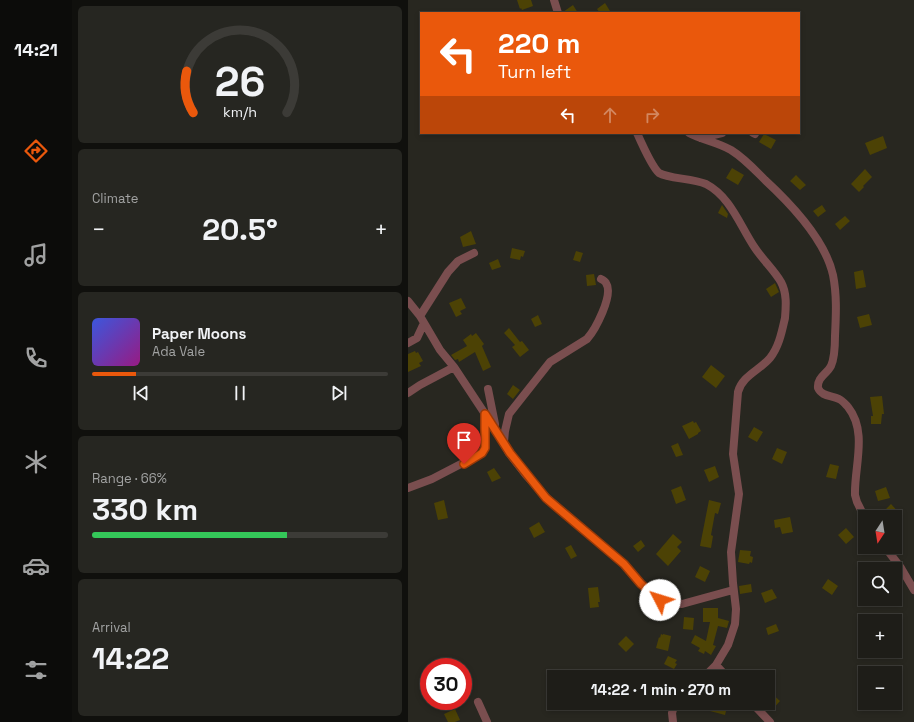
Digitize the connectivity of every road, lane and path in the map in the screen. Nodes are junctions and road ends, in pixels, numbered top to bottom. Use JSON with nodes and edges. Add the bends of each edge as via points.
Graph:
{"nodes":[{"id":1,"x":554,"y":0,"type":"edge"},
{"id":2,"x":558,"y":12,"type":"edge"},
{"id":3,"x":637,"y":134,"type":"edge"},
{"id":4,"x":691,"y":134,"type":"edge"},
{"id":5,"x":718,"y":134,"type":"edge"},
{"id":6,"x":701,"y":138,"type":"junction"},
{"id":7,"x":474,"y":254,"type":"dead end"},
{"id":8,"x":601,"y":279,"type":"dead end"},
{"id":9,"x":408,"y":301,"type":"edge"},
{"id":10,"x":422,"y":319,"type":"junction"},
{"id":11,"x":408,"y":343,"type":"edge"},
{"id":12,"x":454,"y":367,"type":"junction"},
{"id":13,"x":488,"y":389,"type":"dead end"},
{"id":14,"x":408,"y":393,"type":"edge"},
{"id":15,"x":485,"y":414,"type":"junction"},
{"id":16,"x":495,"y":429,"type":"junction"},
{"id":17,"x":504,"y":442,"type":"junction"},
{"id":18,"x":408,"y":488,"type":"edge"},
{"id":19,"x":861,"y":510,"type":"edge"},
{"id":20,"x":890,"y":554,"type":"edge"},
{"id":21,"x":733,"y":590,"type":"junction"},
{"id":22,"x":914,"y":590,"type":"edge"},
{"id":23,"x":716,"y":665,"type":"junction"},
{"id":24,"x":711,"y":670,"type":"edge"},
{"id":25,"x":721,"y":670,"type":"edge"},
{"id":26,"x":478,"y":702,"type":"dead end"},
{"id":27,"x":673,"y":710,"type":"edge"},
{"id":28,"x":759,"y":710,"type":"edge"},
{"id":29,"x":487,"y":722,"type":"edge"},
{"id":30,"x":673,"y":722,"type":"edge"},
{"id":31,"x":770,"y":722,"type":"edge"}],
"edges":[{"from":1,"to":2,"type":"street"},
{"from":3,"to":21,"type":"street","via":[[658,172],[666,176],[693,180],[719,193],[731,206],[756,250],[781,282],[784,292],[785,317],[774,352],[744,380],[738,392],[734,454],[739,494],[731,552]]},
{"from":4,"to":6,"type":"street"},
{"from":5,"to":6,"type":"street"},
{"from":6,"to":19,"type":"street","via":[[730,150],[753,167],[801,216],[829,262],[836,290],[834,358],[830,368],[818,381],[818,388],[821,392],[840,399],[849,408],[859,432],[855,495]]},
{"from":7,"to":10,"type":"street","via":[[458,261],[448,272]]},
{"from":8,"to":17,"type":"street","via":[[607,284],[606,304],[592,334],[550,362],[509,414]]},
{"from":9,"to":10,"type":"street"},
{"from":10,"to":11,"type":"street","via":[[417,338]]},
{"from":10,"to":12,"type":"street","via":[[440,350]]},
{"from":12,"to":14,"type":"street"},
{"from":12,"to":15,"type":"street"},
{"from":13,"to":16,"type":"street"},
{"from":15,"to":16,"type":"street"},
{"from":15,"to":18,"type":"street","via":[[486,443],[482,453],[432,479]]},
{"from":16,"to":17,"type":"street"},
{"from":17,"to":21,"type":"street","via":[[546,498],[624,564],[641,584],[660,600],[682,604]]},
{"from":20,"to":22,"type":"street"},
{"from":21,"to":23,"type":"street","via":[[736,609],[733,630],[728,645]]},
{"from":23,"to":24,"type":"street"},
{"from":23,"to":25,"type":"street"},
{"from":26,"to":29,"type":"street"},
{"from":27,"to":30,"type":"street"},
{"from":28,"to":31,"type":"street"}]}
